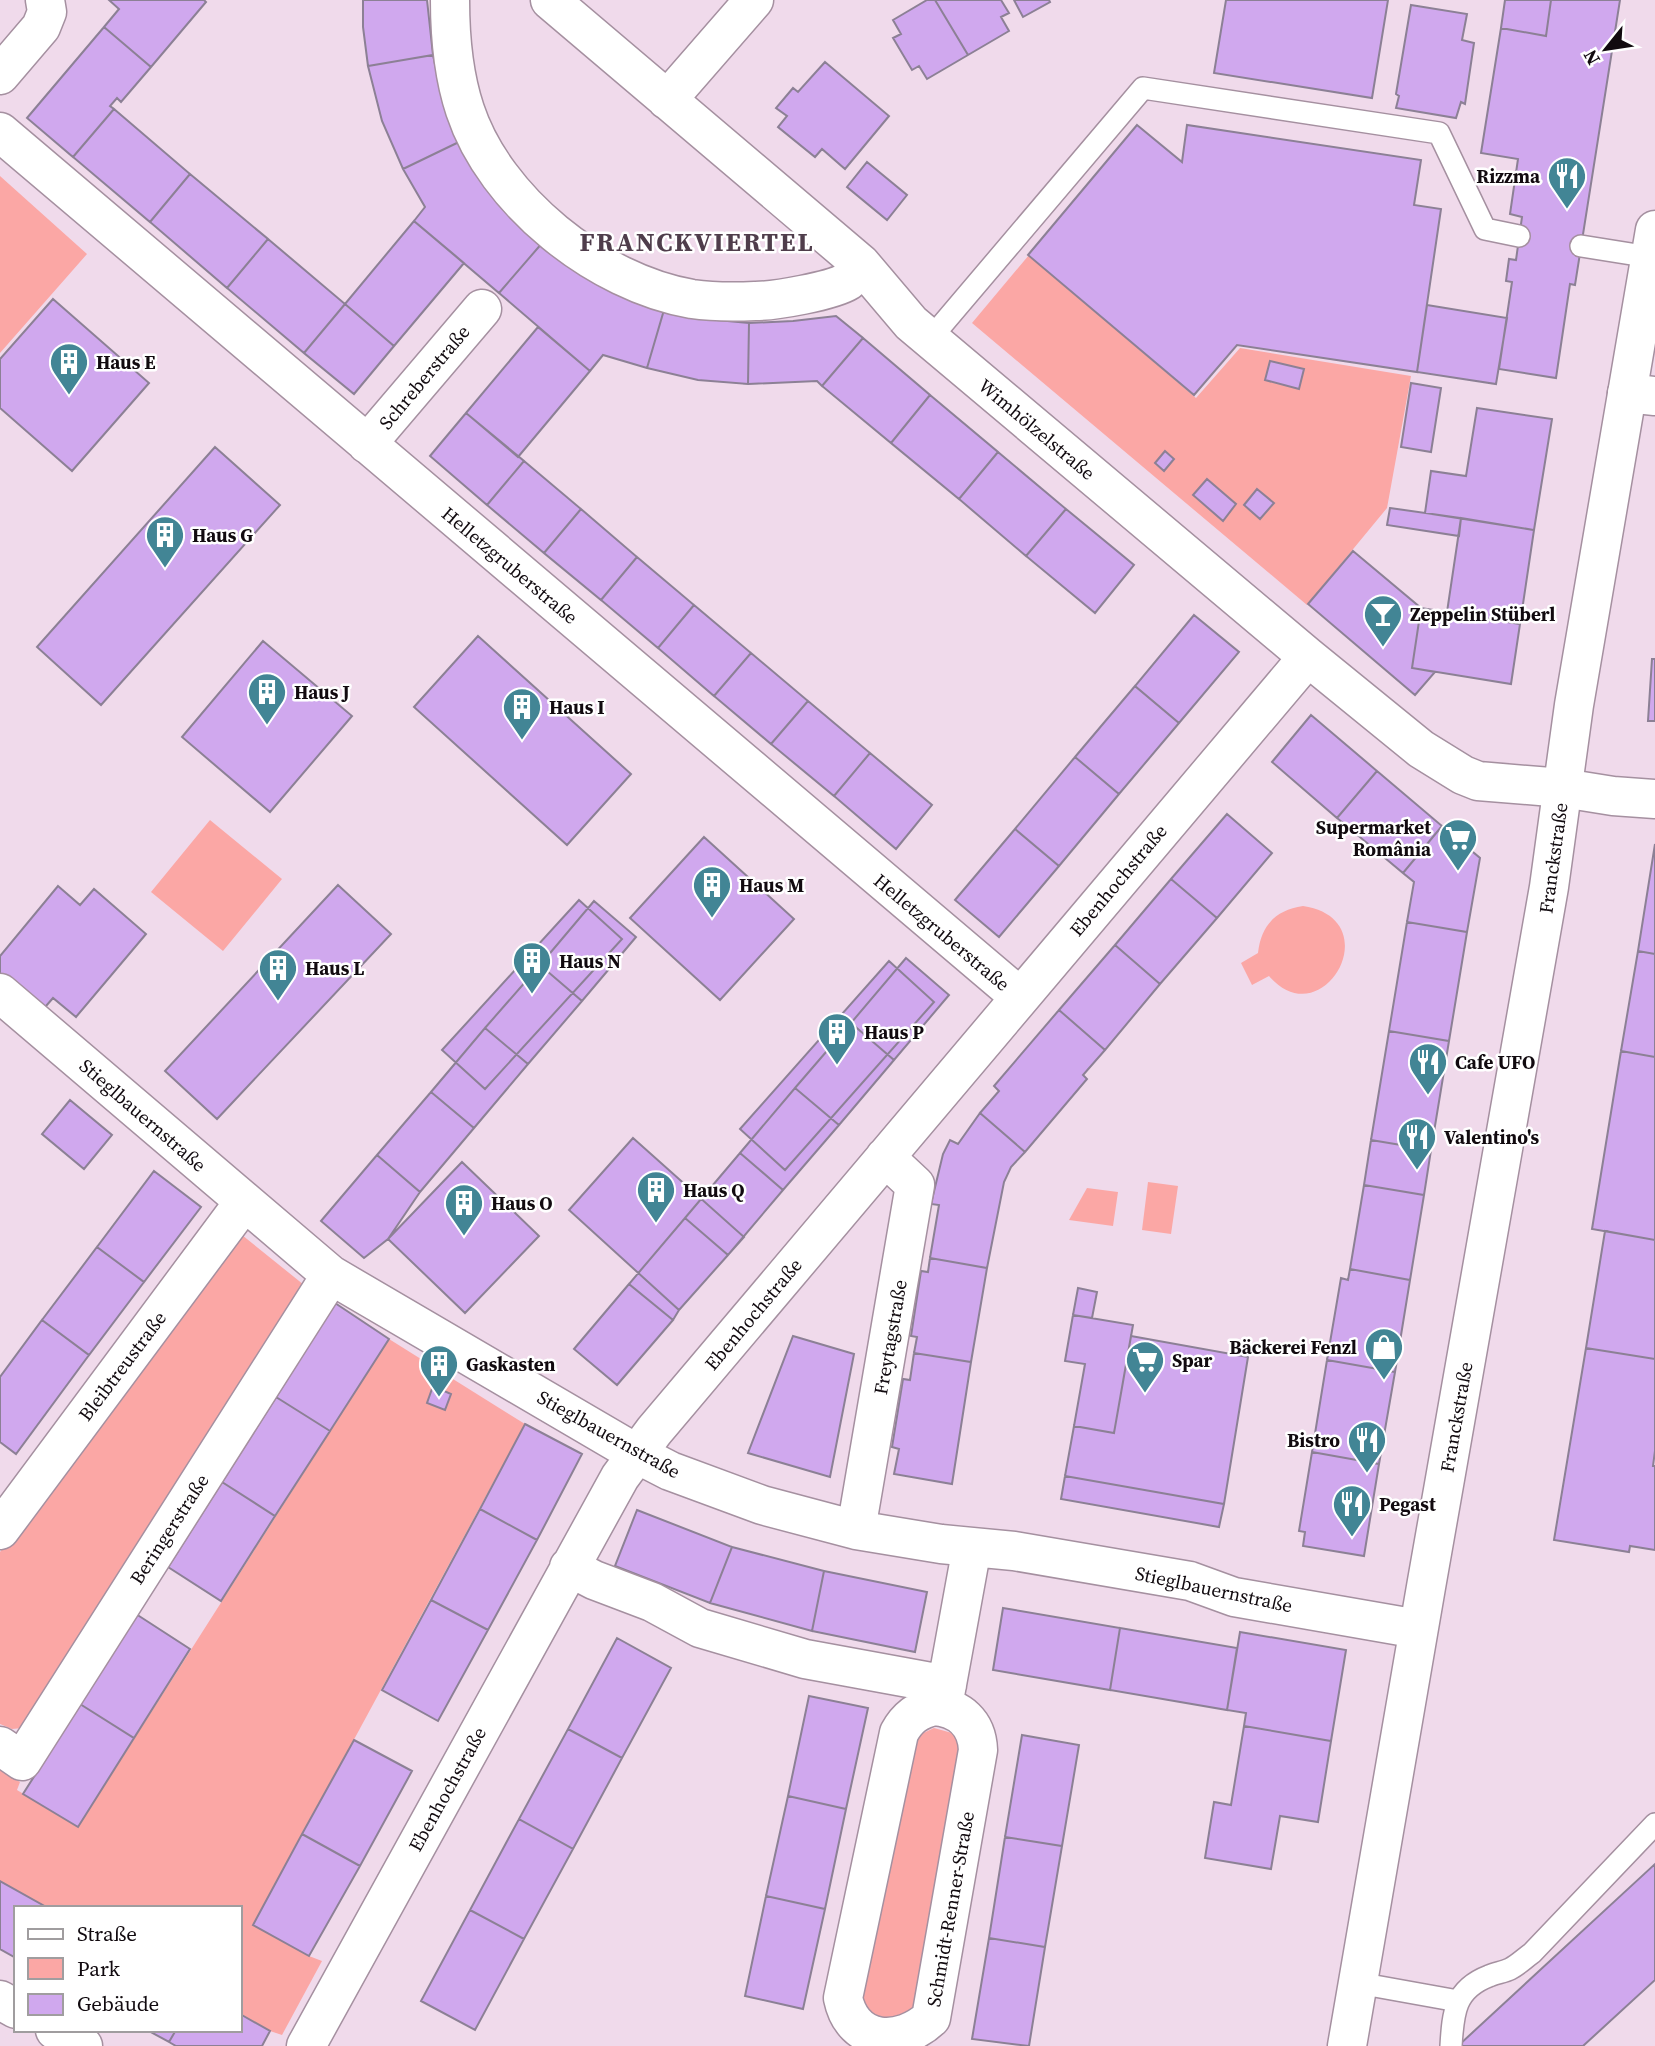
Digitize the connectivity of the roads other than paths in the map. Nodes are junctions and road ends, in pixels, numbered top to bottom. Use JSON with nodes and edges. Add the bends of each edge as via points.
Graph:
{"nodes":[{"id":1,"x":45,"y":0,"type":"edge"},
{"id":2,"x":450,"y":0,"type":"edge"},
{"id":3,"x":550,"y":0,"type":"edge"},
{"id":4,"x":754,"y":0,"type":"edge"},
{"id":5,"x":0,"y":75,"type":"edge"},
{"id":6,"x":667,"y":100,"type":"junction"},
{"id":7,"x":0,"y":132,"type":"edge"},
{"id":8,"x":1519,"y":236,"type":"dead end"},
{"id":9,"x":1653,"y":243,"type":"edge"},
{"id":10,"x":1581,"y":246,"type":"dead end"},
{"id":11,"x":861,"y":264,"type":"junction"},
{"id":12,"x":482,"y":309,"type":"dead end"},
{"id":13,"x":930,"y":339,"type":"junction"},
{"id":14,"x":1641,"y":395,"type":"edge"},
{"id":15,"x":367,"y":444,"type":"junction"},
{"id":16,"x":1308,"y":657,"type":"junction"},
{"id":17,"x":1563,"y":788,"type":"junction"},
{"id":18,"x":1655,"y":799,"type":"edge"},
{"id":19,"x":0,"y":993,"type":"edge"},
{"id":20,"x":1020,"y":997,"type":"junction"},
{"id":21,"x":885,"y":1157,"type":"junction"},
{"id":22,"x":244,"y":1202,"type":"junction"},
{"id":23,"x":331,"y":1275,"type":"junction"},
{"id":24,"x":637,"y":1454,"type":"junction"},
{"id":25,"x":856,"y":1530,"type":"junction"},
{"id":26,"x":0,"y":1531,"type":"edge"},
{"id":27,"x":972,"y":1547,"type":"junction"},
{"id":28,"x":569,"y":1567,"type":"junction"},
{"id":29,"x":1418,"y":1629,"type":"junction"},
{"id":30,"x":945,"y":1696,"type":"junction"},
{"id":31,"x":0,"y":1746,"type":"edge"},
{"id":32,"x":1655,"y":1824,"type":"edge"},
{"id":33,"x":1358,"y":1983,"type":"junction"},
{"id":34,"x":1458,"y":2001,"type":"junction"},
{"id":35,"x":58,"y":2032,"type":"edge"},
{"id":36,"x":83,"y":2046,"type":"edge"},
{"id":37,"x":306,"y":2046,"type":"edge"},
{"id":38,"x":1347,"y":2046,"type":"edge"},
{"id":39,"x":1451,"y":2046,"type":"edge"}],
"edges":[{"from":1,"to":5,"type":"street","via":[[47,12],[41,27]]},
{"from":2,"to":11,"type":"street","via":[[455,75],[480,145],[526,206],[584,254],[617,274],[654,288],[729,302],[810,293],[848,281]]},
{"from":3,"to":6,"type":"street","name":"Wimhölzelstraße"},
{"from":4,"to":6,"type":"street"},
{"from":6,"to":11,"type":"street","name":"Wimhölzelstraße"},
{"from":7,"to":15,"type":"street","name":"Helletzgruberstraße"},
{"from":8,"to":13,"type":"lane","via":[[1485,229],[1439,133],[1143,88]]},
{"from":9,"to":10,"type":"lane"},
{"from":9,"to":14,"type":"street","name":"Franckstraße"},
{"from":11,"to":13,"type":"street","name":"Wimhölzelstraße"},
{"from":12,"to":15,"type":"street","name":"Schreberstraße"},
{"from":13,"to":16,"type":"street","name":"Wimhölzelstraße"},
{"from":14,"to":17,"type":"street","name":"Franckstraße","via":[[1574,705]]},
{"from":15,"to":20,"type":"street","name":"Helletzgruberstraße"},
{"from":16,"to":17,"type":"street","name":"Wimhölzelstraße","via":[[1421,749],[1463,775],[1478,781]]},
{"from":16,"to":20,"type":"street","name":"Ebenhochstraße"},
{"from":17,"to":18,"type":"street","name":"Franckstraße"},
{"from":17,"to":29,"type":"street","name":"Franckstraße"},
{"from":19,"to":22,"type":"street","name":"Stieglbauernstraße"},
{"from":20,"to":21,"type":"street","name":"Ebenhochstraße"},
{"from":21,"to":24,"type":"street","name":"Ebenhochstraße"},
{"from":21,"to":25,"type":"street","name":"Freytagstraße","via":[[915,1185]]},
{"from":22,"to":23,"type":"street","name":"Stieglbauernstraße"},
{"from":22,"to":26,"type":"street","name":"Bleibtreustraße"},
{"from":23,"to":24,"type":"street","name":"Stieglbauernstraße"},
{"from":23,"to":31,"type":"street","name":"Beringerstraße","via":[[22,1761]]},
{"from":24,"to":25,"type":"street","name":"Stieglbauernstraße","via":[[670,1471],[762,1504]]},
{"from":24,"to":28,"type":"street","name":"Ebenhochstraße"},
{"from":25,"to":27,"type":"street","name":"Stieglbauernstraße"},
{"from":27,"to":29,"type":"street","name":"Stieglbauernstraße","via":[[1190,1581],[1234,1597]]},
{"from":27,"to":30,"type":"street"},
{"from":28,"to":30,"type":"street","via":[[700,1628]]},
{"from":28,"to":37,"type":"street","name":"Ebenhochstraße"},
{"from":29,"to":33,"type":"street","name":"Franckstraße"},
{"from":30,"to":30,"type":"street","name":"Schmidt-Renner-Straße","via":[[915,1713],[899,1733],[843,1998],[853,2027],[879,2042],[909,2039],[931,2018],[978,1750],[972,1725]]},
{"from":32,"to":34,"type":"lane","via":[[1532,1953],[1509,1970],[1465,1990]]},
{"from":33,"to":34,"type":"lane"},
{"from":33,"to":38,"type":"street","name":"Franckstraße"},
{"from":34,"to":39,"type":"lane"},
{"from":35,"to":36,"type":"street"}]}
